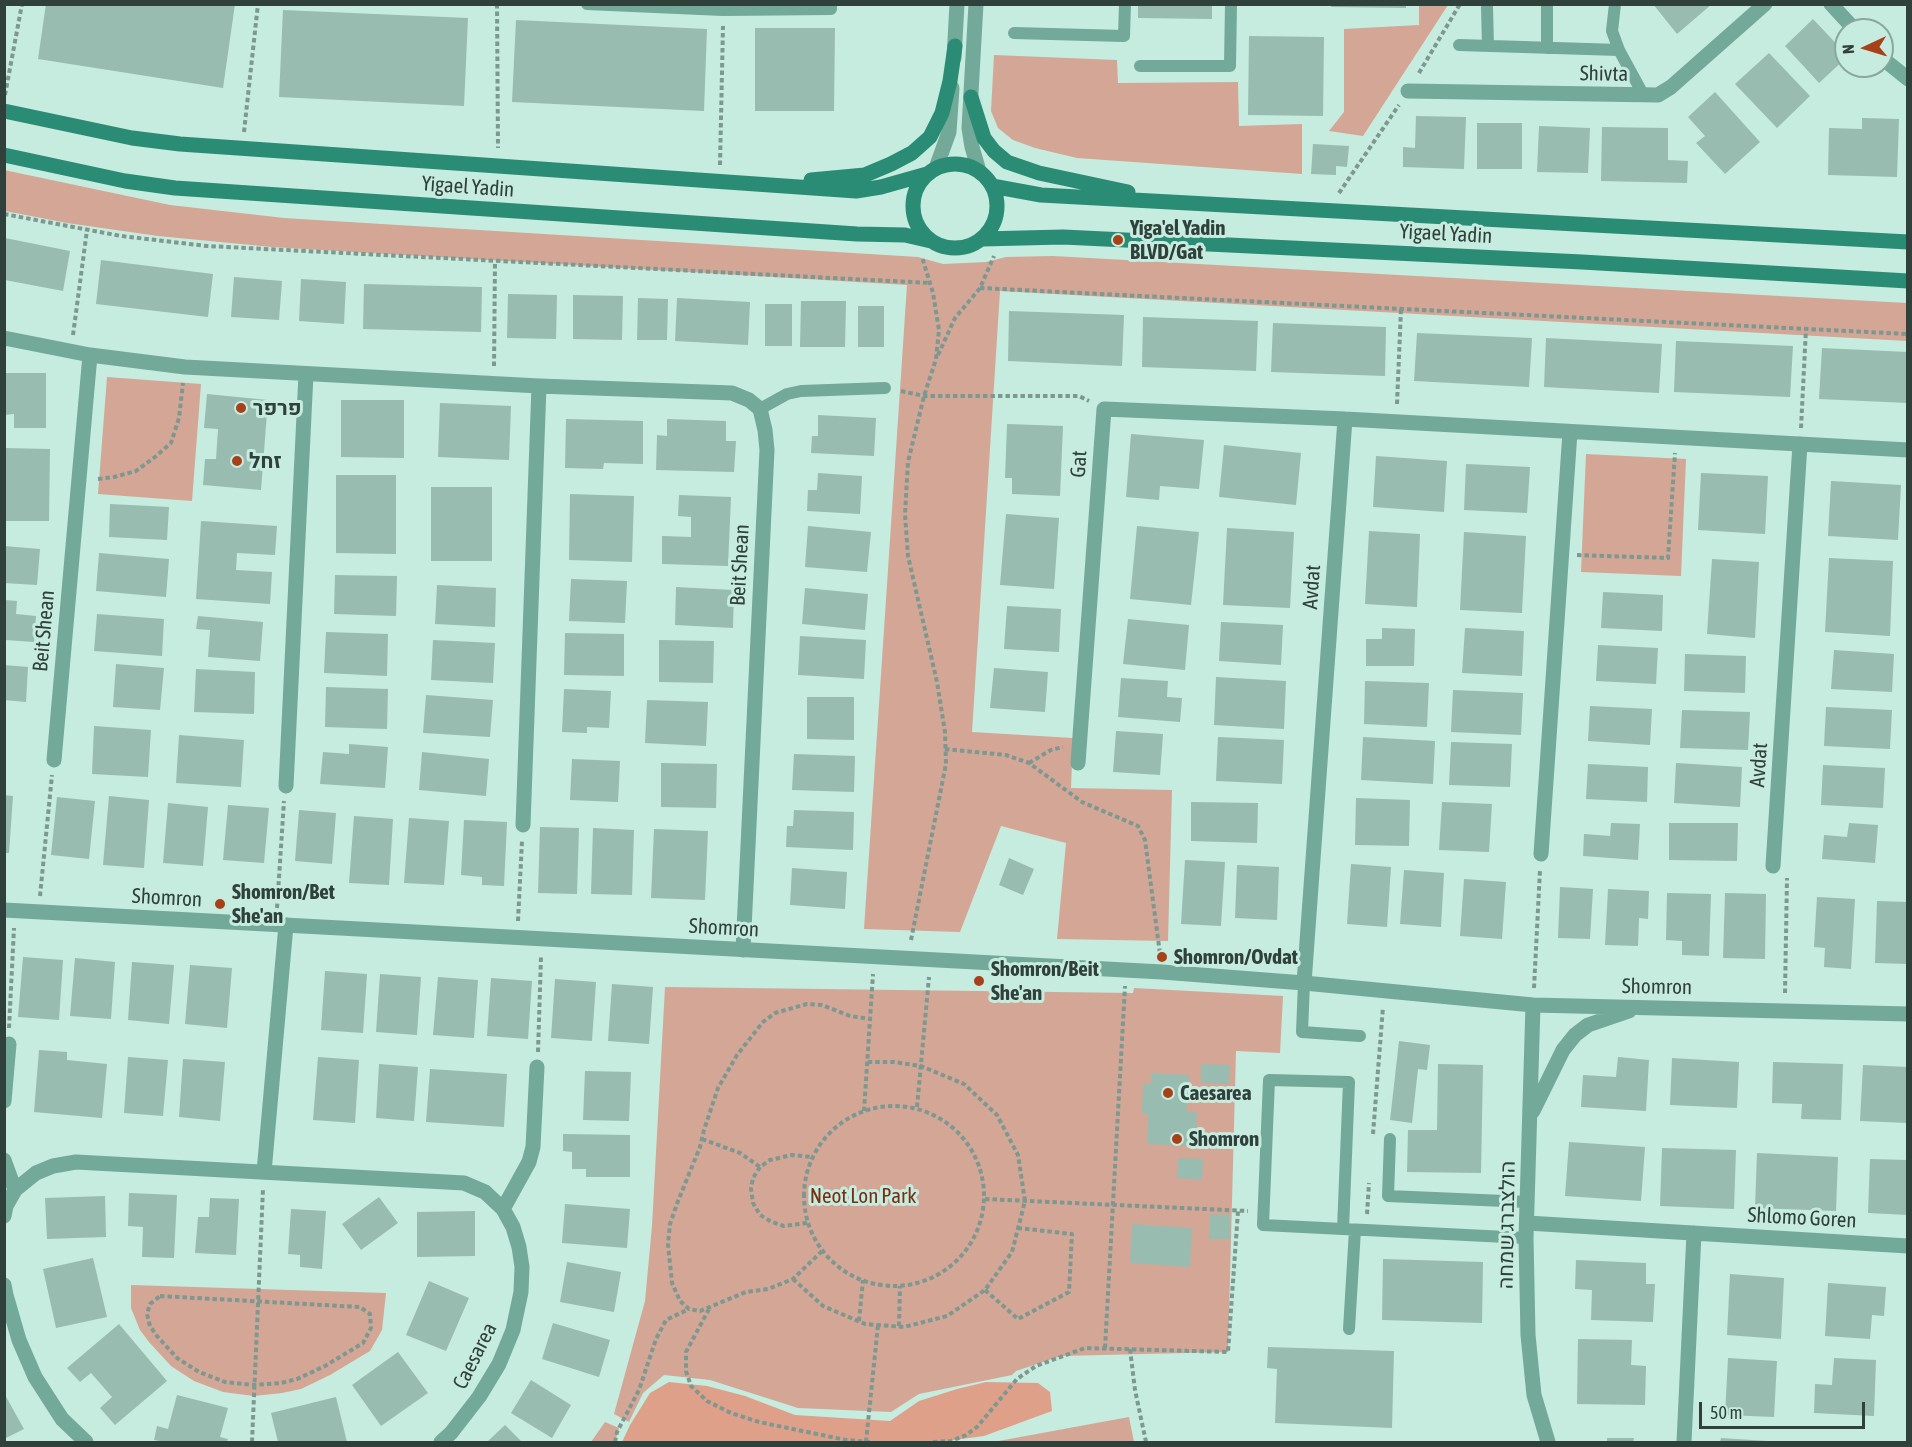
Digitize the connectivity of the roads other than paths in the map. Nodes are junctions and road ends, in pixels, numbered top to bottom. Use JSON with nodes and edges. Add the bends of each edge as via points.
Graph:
{"nodes":[{"id":1,"x":587,"y":4,"type":"edge"},
{"id":2,"x":831,"y":4,"type":"edge"},
{"id":3,"x":957,"y":4,"type":"edge"},
{"id":4,"x":976,"y":4,"type":"edge"},
{"id":5,"x":1125,"y":4,"type":"edge"},
{"id":6,"x":1231,"y":4,"type":"edge"},
{"id":7,"x":1547,"y":4,"type":"edge"},
{"id":8,"x":1615,"y":4,"type":"edge"},
{"id":9,"x":1765,"y":4,"type":"edge"},
{"id":10,"x":1831,"y":4,"type":"edge"},
{"id":11,"x":777,"y":7,"type":"edge"},
{"id":12,"x":1487,"y":7,"type":"dead end"},
{"id":13,"x":1844,"y":18,"type":"edge"},
{"id":14,"x":1014,"y":33,"type":"dead end"},
{"id":15,"x":1459,"y":45,"type":"dead end"},
{"id":16,"x":955,"y":46,"type":"junction"},
{"id":17,"x":1488,"y":46,"type":"junction"},
{"id":18,"x":1547,"y":48,"type":"junction"},
{"id":19,"x":1619,"y":50,"type":"junction"},
{"id":20,"x":1140,"y":66,"type":"dead end"},
{"id":21,"x":1894,"y":68,"type":"edge"},
{"id":22,"x":1908,"y":79,"type":"edge"},
{"id":23,"x":1408,"y":91,"type":"road end"},
{"id":24,"x":1644,"y":96,"type":"junction"},
{"id":25,"x":971,"y":97,"type":"junction"},
{"id":26,"x":4,"y":111,"type":"edge"},
{"id":27,"x":4,"y":155,"type":"edge"},
{"id":28,"x":931,"y":171,"type":"junction"},
{"id":29,"x":979,"y":171,"type":"junction"},
{"id":30,"x":769,"y":185,"type":"junction"},
{"id":31,"x":992,"y":186,"type":"junction"},
{"id":32,"x":1175,"y":202,"type":"junction"},
{"id":33,"x":923,"y":239,"type":"junction"},
{"id":34,"x":982,"y":239,"type":"junction"},
{"id":35,"x":1908,"y":242,"type":"edge"},
{"id":36,"x":1908,"y":281,"type":"edge"},
{"id":37,"x":4,"y":338,"type":"edge"},
{"id":38,"x":90,"y":355,"type":"junction"},
{"id":39,"x":306,"y":374,"type":"junction"},
{"id":40,"x":539,"y":386,"type":"junction"},
{"id":41,"x":885,"y":388,"type":"road end"},
{"id":42,"x":760,"y":409,"type":"junction"},
{"id":43,"x":1345,"y":419,"type":"junction"},
{"id":44,"x":1570,"y":432,"type":"junction"},
{"id":45,"x":1800,"y":444,"type":"junction"},
{"id":46,"x":1908,"y":450,"type":"edge"},
{"id":47,"x":54,"y":760,"type":"road end"},
{"id":48,"x":1078,"y":764,"type":"dead end"},
{"id":49,"x":286,"y":786,"type":"road end"},
{"id":50,"x":523,"y":825,"type":"road end"},
{"id":51,"x":1541,"y":854,"type":"road end"},
{"id":52,"x":1773,"y":866,"type":"road end"},
{"id":53,"x":10,"y":910,"type":"edge"},
{"id":54,"x":281,"y":925,"type":"junction"},
{"id":55,"x":743,"y":950,"type":"junction"},
{"id":56,"x":1304,"y":983,"type":"junction"},
{"id":57,"x":1533,"y":1005,"type":"junction"},
{"id":58,"x":1640,"y":1007,"type":"junction"},
{"id":59,"x":1908,"y":1014,"type":"edge"},
{"id":60,"x":1360,"y":1036,"type":"dead end"},
{"id":61,"x":9,"y":1044,"type":"road end"},
{"id":62,"x":537,"y":1067,"type":"road end"},
{"id":63,"x":4,"y":1101,"type":"edge"},
{"id":64,"x":1530,"y":1117,"type":"junction"},
{"id":65,"x":1390,"y":1139,"type":"dead end"},
{"id":66,"x":4,"y":1160,"type":"edge"},
{"id":67,"x":264,"y":1172,"type":"junction"},
{"id":68,"x":15,"y":1190,"type":"junction"},
{"id":69,"x":1527,"y":1202,"type":"junction"},
{"id":70,"x":503,"y":1209,"type":"junction"},
{"id":71,"x":4,"y":1216,"type":"edge"},
{"id":72,"x":1354,"y":1230,"type":"junction"},
{"id":73,"x":1527,"y":1231,"type":"junction"},
{"id":74,"x":1694,"y":1233,"type":"junction"},
{"id":75,"x":1908,"y":1246,"type":"edge"},
{"id":76,"x":4,"y":1285,"type":"edge"},
{"id":77,"x":1349,"y":1329,"type":"dead end"},
{"id":78,"x":86,"y":1443,"type":"edge"},
{"id":79,"x":441,"y":1443,"type":"edge"},
{"id":80,"x":1548,"y":1443,"type":"edge"},
{"id":81,"x":1684,"y":1443,"type":"edge"}],
"edges":[{"from":1,"to":11,"type":"lane","via":[[723,10]]},
{"from":2,"to":11,"type":"lane","via":[[831,9]]},
{"from":3,"to":16,"type":"street"},
{"from":4,"to":25,"type":"street"},
{"from":5,"to":14,"type":"lane","via":[[1125,36]]},
{"from":6,"to":20,"type":"lane","via":[[1230,66]]},
{"from":7,"to":18,"type":"lane"},
{"from":8,"to":19,"type":"lane","via":[[1612,31]]},
{"from":9,"to":24,"type":"street","name":"Shivta","via":[[1671,87],[1658,95]]},
{"from":10,"to":13,"type":"street"},
{"from":12,"to":17,"type":"lane"},
{"from":15,"to":17,"type":"lane"},
{"from":16,"to":28,"type":"street","via":[[950,132]]},
{"from":16,"to":30,"type":"main road","via":[[942,113],[930,137],[912,153],[865,175]]},
{"from":17,"to":18,"type":"lane"},
{"from":18,"to":19,"type":"lane"},
{"from":19,"to":24,"type":"lane"},
{"from":21,"to":22,"type":"street"},
{"from":23,"to":24,"type":"street","name":"Shivta"},
{"from":25,"to":29,"type":"street","via":[[969,128]]},
{"from":25,"to":32,"type":"main road","via":[[984,138],[1007,162],[1039,173]]},
{"from":26,"to":30,"type":"main road","name":"Yigael Yadin","via":[[180,144]]},
{"from":27,"to":33,"type":"main road","name":"Yigael Yadin","via":[[175,188]]},
{"from":28,"to":29,"type":"main road","via":[[958,163]]},
{"from":28,"to":30,"type":"main road","name":"Yigael Yadin","via":[[881,187],[856,190]]},
{"from":28,"to":33,"type":"main road","via":[[916,189],[912,208]]},
{"from":29,"to":31,"type":"main road"},
{"from":31,"to":32,"type":"main road","name":"Yigael Yadin","via":[[1041,195]]},
{"from":31,"to":34,"type":"main road","via":[[996,214]]},
{"from":32,"to":35,"type":"main road","name":"Yigael Yadin"},
{"from":33,"to":34,"type":"main road","via":[[957,248]]},
{"from":34,"to":36,"type":"main road","name":"Yigael Yadin","via":[[1063,237]]},
{"from":37,"to":38,"type":"street"},
{"from":38,"to":39,"type":"street","via":[[185,367]]},
{"from":38,"to":47,"type":"street","name":"Beit Shean"},
{"from":39,"to":40,"type":"street"},
{"from":39,"to":49,"type":"street"},
{"from":40,"to":42,"type":"street","via":[[732,393]]},
{"from":40,"to":50,"type":"street"},
{"from":41,"to":42,"type":"lane","via":[[801,391]]},
{"from":42,"to":55,"type":"street","name":"Beit Shean","via":[[767,450]]},
{"from":43,"to":44,"type":"street"},
{"from":43,"to":48,"type":"street","name":"Gat","via":[[1104,409]]},
{"from":43,"to":56,"type":"street","name":"Avdat"},
{"from":44,"to":45,"type":"street"},
{"from":44,"to":51,"type":"street"},
{"from":45,"to":46,"type":"street"},
{"from":45,"to":52,"type":"street","name":"Avdat"},
{"from":53,"to":54,"type":"street","name":"Shomron"},
{"from":54,"to":55,"type":"street","name":"Shomron"},
{"from":54,"to":67,"type":"street"},
{"from":55,"to":56,"type":"street","name":"Shomron"},
{"from":56,"to":57,"type":"street","name":"Shomron"},
{"from":56,"to":60,"type":"lane","via":[[1302,1032]]},
{"from":57,"to":58,"type":"street","name":"Shomron"},
{"from":57,"to":64,"type":"street","name":"הולצברג שמחה"},
{"from":58,"to":59,"type":"street","name":"Shomron"},
{"from":58,"to":64,"type":"street","via":[[1588,1025],[1575,1035],[1563,1050]]},
{"from":61,"to":63,"type":"street"},
{"from":62,"to":70,"type":"street","via":[[533,1146],[529,1162]]},
{"from":64,"to":69,"type":"street","name":"הולצברג שמחה"},
{"from":65,"to":69,"type":"lane","via":[[1388,1196]]},
{"from":66,"to":68,"type":"street"},
{"from":67,"to":68,"type":"street","name":"Caesarea","via":[[76,1162],[36,1173]]},
{"from":67,"to":70,"type":"street","name":"Caesarea","via":[[464,1183],[485,1192]]},
{"from":68,"to":71,"type":"street","name":"Caesarea"},
{"from":69,"to":73,"type":"street","name":"הולצברג שמחה"},
{"from":70,"to":79,"type":"street","name":"Caesarea","via":[[513,1227],[522,1267],[513,1330],[479,1397]]},
{"from":72,"to":72,"type":"lane","via":[[1263,1225],[1269,1080],[1349,1083]]},
{"from":72,"to":73,"type":"lane"},
{"from":72,"to":77,"type":"lane"},
{"from":73,"to":74,"type":"street","name":"Shlomo Goren"},
{"from":73,"to":80,"type":"street","name":"הולצברג שמחה","via":[[1528,1335],[1534,1395]]},
{"from":74,"to":75,"type":"street","name":"Shlomo Goren"},
{"from":74,"to":81,"type":"street"},
{"from":76,"to":78,"type":"street","via":[[19,1340],[35,1377],[62,1419]]}]}
